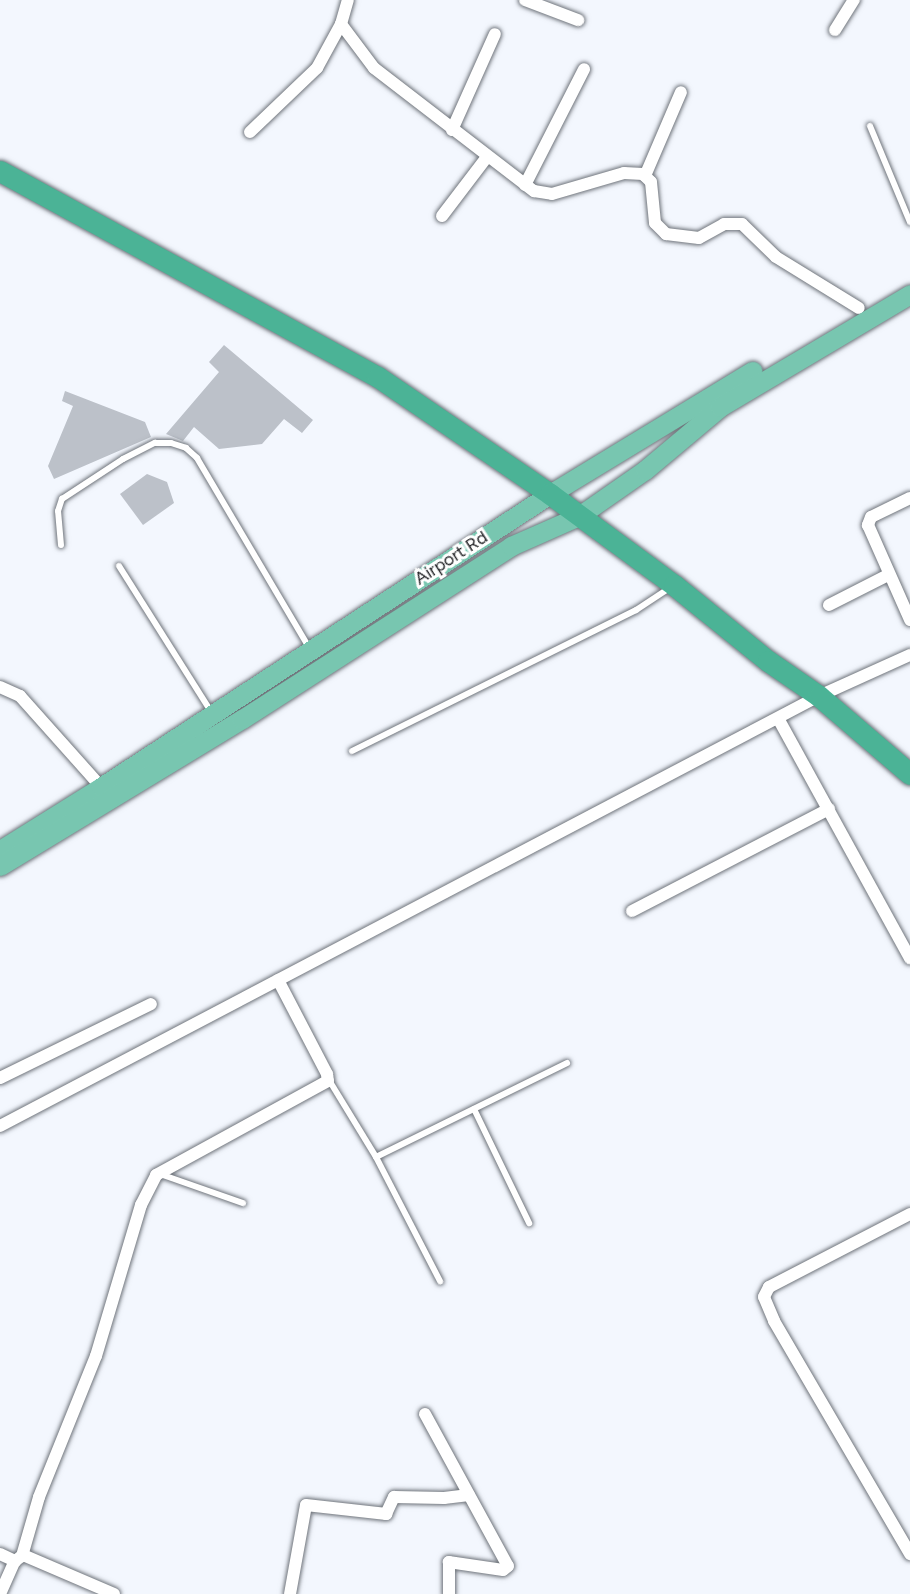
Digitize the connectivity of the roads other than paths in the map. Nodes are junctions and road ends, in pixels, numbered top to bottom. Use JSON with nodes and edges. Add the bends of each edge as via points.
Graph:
{"nodes":[{"id":1,"x":348,"y":0,"type":"edge"},
{"id":2,"x":525,"y":0,"type":"edge"},
{"id":3,"x":853,"y":0,"type":"edge"},
{"id":4,"x":578,"y":20,"type":"dead end"},
{"id":5,"x":341,"y":24,"type":"junction"},
{"id":6,"x":835,"y":30,"type":"dead end"},
{"id":7,"x":495,"y":34,"type":"dead end"},
{"id":8,"x":584,"y":69,"type":"dead end"},
{"id":9,"x":681,"y":92,"type":"dead end"},
{"id":10,"x":870,"y":126,"type":"dead end"},
{"id":11,"x":452,"y":130,"type":"junction"},
{"id":12,"x":250,"y":132,"type":"dead end"},
{"id":13,"x":487,"y":157,"type":"junction"},
{"id":14,"x":0,"y":171,"type":"edge"},
{"id":15,"x":645,"y":176,"type":"junction"},
{"id":16,"x":525,"y":186,"type":"junction"},
{"id":17,"x":442,"y":216,"type":"dead end"},
{"id":18,"x":910,"y":222,"type":"edge"},
{"id":19,"x":910,"y":279,"type":"edge"},
{"id":20,"x":910,"y":294,"type":"edge"},
{"id":21,"x":859,"y":308,"type":"junction"},
{"id":22,"x":550,"y":494,"type":"junction"},
{"id":23,"x":910,"y":498,"type":"edge"},
{"id":24,"x":579,"y":516,"type":"junction"},
{"id":25,"x":61,"y":545,"type":"dead end"},
{"id":26,"x":119,"y":566,"type":"dead end"},
{"id":27,"x":888,"y":575,"type":"junction"},
{"id":28,"x":674,"y":586,"type":"junction"},
{"id":29,"x":828,"y":605,"type":"dead end"},
{"id":30,"x":909,"y":614,"type":"edge"},
{"id":31,"x":312,"y":650,"type":"junction"},
{"id":32,"x":910,"y":655,"type":"edge"},
{"id":33,"x":0,"y":687,"type":"edge"},
{"id":34,"x":819,"y":696,"type":"junction"},
{"id":35,"x":213,"y":715,"type":"junction"},
{"id":36,"x":779,"y":720,"type":"junction"},
{"id":37,"x":352,"y":751,"type":"dead end"},
{"id":38,"x":910,"y":774,"type":"edge"},
{"id":39,"x":101,"y":787,"type":"junction"},
{"id":40,"x":828,"y":809,"type":"junction"},
{"id":41,"x":0,"y":850,"type":"edge"},
{"id":42,"x":0,"y":866,"type":"edge"},
{"id":43,"x":632,"y":911,"type":"dead end"},
{"id":44,"x":910,"y":958,"type":"edge"},
{"id":45,"x":278,"y":980,"type":"junction"},
{"id":46,"x":151,"y":1004,"type":"dead end"},
{"id":47,"x":567,"y":1063,"type":"dead end"},
{"id":48,"x":0,"y":1078,"type":"edge"},
{"id":49,"x":328,"y":1079,"type":"junction"},
{"id":50,"x":474,"y":1109,"type":"junction"},
{"id":51,"x":0,"y":1126,"type":"edge"},
{"id":52,"x":376,"y":1157,"type":"junction"},
{"id":53,"x":158,"y":1173,"type":"junction"},
{"id":54,"x":243,"y":1203,"type":"dead end"},
{"id":55,"x":910,"y":1214,"type":"edge"},
{"id":56,"x":529,"y":1223,"type":"dead end"},
{"id":57,"x":440,"y":1281,"type":"dead end"},
{"id":58,"x":425,"y":1414,"type":"dead end"},
{"id":59,"x":469,"y":1494,"type":"junction"},
{"id":60,"x":910,"y":1553,"type":"edge"},
{"id":61,"x":0,"y":1554,"type":"edge"},
{"id":62,"x":19,"y":1558,"type":"junction"},
{"id":63,"x":0,"y":1594,"type":"edge"},
{"id":64,"x":114,"y":1594,"type":"edge"},
{"id":65,"x":290,"y":1594,"type":"edge"},
{"id":66,"x":449,"y":1594,"type":"edge"}],
"edges":[{"from":1,"to":5,"type":"street"},
{"from":2,"to":4,"type":"street"},
{"from":3,"to":6,"type":"street"},
{"from":5,"to":11,"type":"street","via":[[374,68]]},
{"from":5,"to":12,"type":"street","via":[[310,76]]},
{"from":7,"to":11,"type":"street"},
{"from":8,"to":16,"type":"street"},
{"from":9,"to":15,"type":"street"},
{"from":10,"to":18,"type":"lane"},
{"from":11,"to":13,"type":"street"},
{"from":13,"to":16,"type":"street"},
{"from":13,"to":17,"type":"street"},
{"from":14,"to":22,"type":"highway","via":[[378,377]]},
{"from":15,"to":16,"type":"street","via":[[624,173],[552,194]]},
{"from":15,"to":21,"type":"street","via":[[651,182],[655,223],[666,234],[699,238],[724,224],[742,224],[776,257]]},
{"from":19,"to":21,"type":"main road","name":"Airport Rd"},
{"from":20,"to":24,"type":"main road","via":[[720,407],[645,470]]},
{"from":21,"to":22,"type":"main road","name":"Airport Rd"},
{"from":22,"to":24,"type":"highway"},
{"from":22,"to":31,"type":"main road","name":"Airport Rd"},
{"from":23,"to":27,"type":"street","via":[[868,521]]},
{"from":24,"to":28,"type":"highway"},
{"from":24,"to":42,"type":"main road","via":[[511,546],[254,712]]},
{"from":25,"to":31,"type":"lane","via":[[58,511],[62,499],[122,458],[155,443],[186,448],[197,457]]},
{"from":26,"to":35,"type":"lane"},
{"from":27,"to":29,"type":"street"},
{"from":27,"to":30,"type":"street"},
{"from":28,"to":34,"type":"highway"},
{"from":28,"to":37,"type":"lane","via":[[636,610]]},
{"from":31,"to":35,"type":"main road","name":"Airport Rd"},
{"from":32,"to":34,"type":"street"},
{"from":33,"to":39,"type":"street","via":[[20,696]]},
{"from":34,"to":36,"type":"street"},
{"from":34,"to":38,"type":"highway"},
{"from":35,"to":39,"type":"main road","name":"Airport Rd"},
{"from":36,"to":40,"type":"street"},
{"from":36,"to":45,"type":"street"},
{"from":39,"to":41,"type":"main road","name":"Airport Rd"},
{"from":40,"to":43,"type":"street"},
{"from":40,"to":44,"type":"street"},
{"from":45,"to":49,"type":"street"},
{"from":45,"to":51,"type":"street"},
{"from":46,"to":48,"type":"street"},
{"from":47,"to":50,"type":"lane"},
{"from":49,"to":52,"type":"lane"},
{"from":49,"to":53,"type":"street"},
{"from":50,"to":52,"type":"lane"},
{"from":50,"to":56,"type":"lane"},
{"from":52,"to":57,"type":"lane"},
{"from":53,"to":54,"type":"lane"},
{"from":53,"to":62,"type":"street","via":[[141,1205],[96,1356]]},
{"from":55,"to":60,"type":"street","via":[[774,1284],[764,1297]]},
{"from":58,"to":59,"type":"street"},
{"from":59,"to":65,"type":"street","via":[[394,1497],[386,1514],[306,1505]]},
{"from":59,"to":66,"type":"street","via":[[508,1568],[449,1562]]},
{"from":61,"to":62,"type":"street"},
{"from":62,"to":63,"type":"street"},
{"from":62,"to":64,"type":"street"}]}
